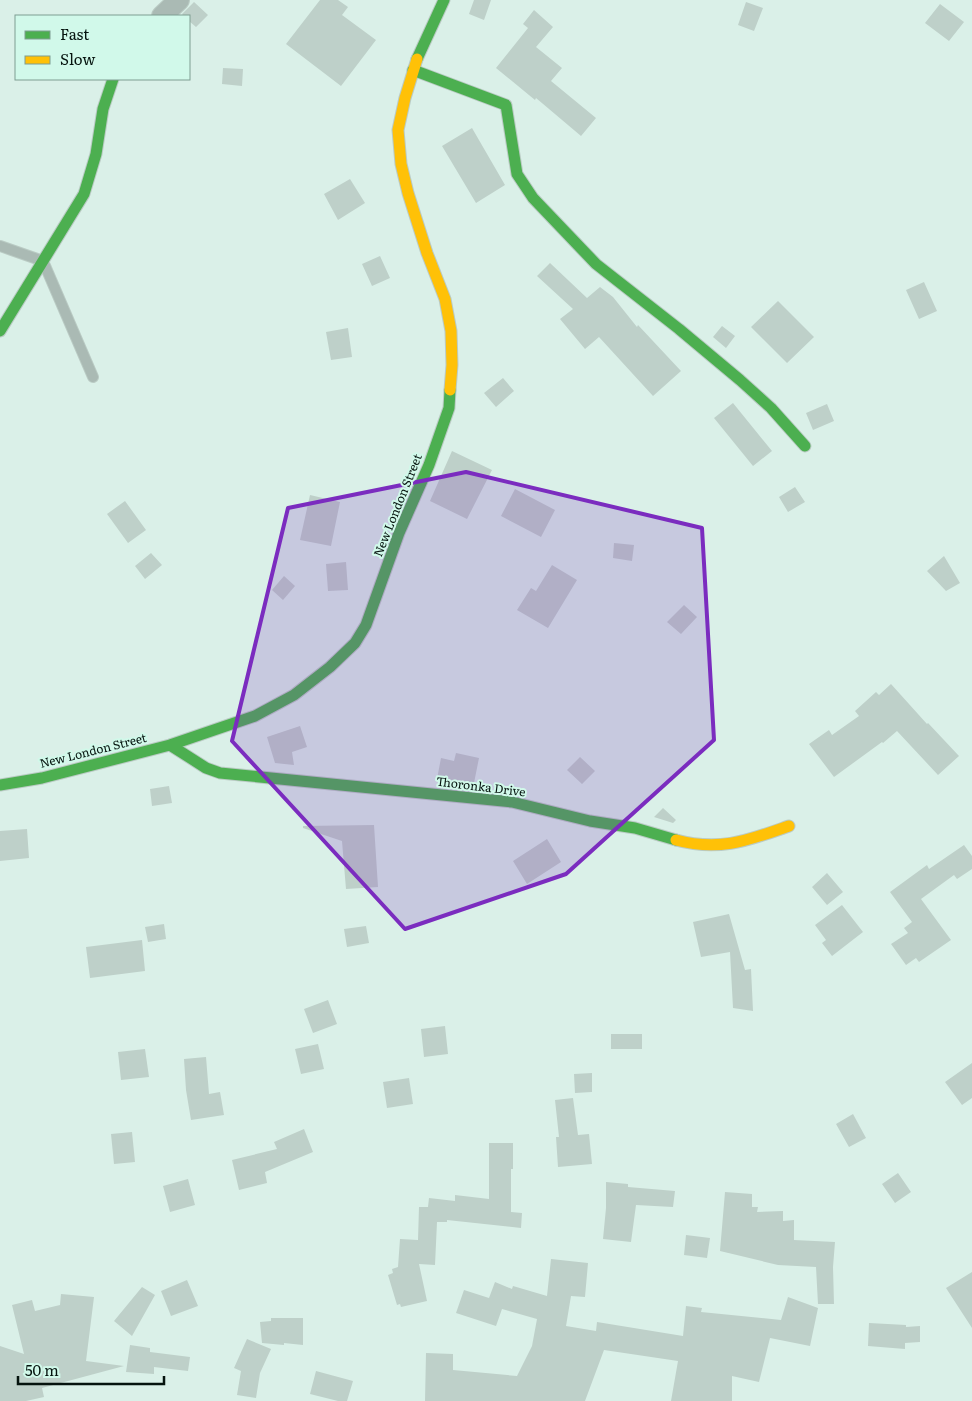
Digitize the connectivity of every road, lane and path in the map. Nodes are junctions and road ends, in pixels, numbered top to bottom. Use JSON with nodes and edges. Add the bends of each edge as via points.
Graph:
{"nodes":[{"id":1,"x":179,"y":0,"type":"edge"},
{"id":2,"x":444,"y":0,"type":"edge"},
{"id":3,"x":163,"y":15,"type":"edge"},
{"id":4,"x":413,"y":70,"type":"junction"},
{"id":5,"x":113,"y":80,"type":"edge"},
{"id":6,"x":0,"y":246,"type":"edge"},
{"id":7,"x":43,"y":261,"type":"junction"},
{"id":8,"x":0,"y":331,"type":"edge"},
{"id":9,"x":93,"y":377,"type":"dead end"},
{"id":10,"x":805,"y":446,"type":"dead end"},
{"id":11,"x":170,"y":745,"type":"junction"},
{"id":12,"x":0,"y":785,"type":"edge"},
{"id":13,"x":790,"y":826,"type":"dead end"}],
"edges":[{"from":1,"to":3,"type":"street"},
{"from":2,"to":4,"type":"street","name":"New London Street"},
{"from":4,"to":10,"type":"street","via":[[506,105],[517,174],[533,198],[596,264],[740,380]]},
{"from":4,"to":11,"type":"street","name":"New London Street","via":[[398,130],[401,164],[413,210],[445,299],[451,331],[449,408],[442,431],[399,533],[366,625],[355,643],[325,672],[294,695],[235,724]]},
{"from":5,"to":7,"type":"street","via":[[102,109],[96,154],[84,194]]},
{"from":6,"to":7,"type":"lane"},
{"from":7,"to":8,"type":"street"},
{"from":7,"to":9,"type":"lane"},
{"from":11,"to":12,"type":"street","name":"New London Street"},
{"from":11,"to":13,"type":"street","name":"Thoronka Drive","via":[[220,774],[512,802],[635,828],[696,845],[730,845]]}]}
